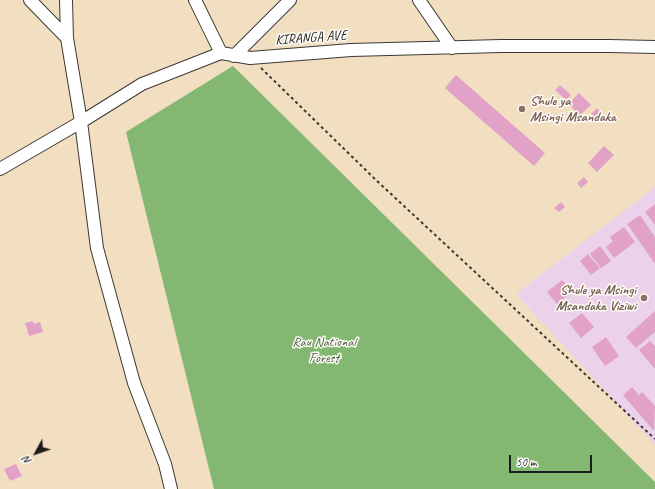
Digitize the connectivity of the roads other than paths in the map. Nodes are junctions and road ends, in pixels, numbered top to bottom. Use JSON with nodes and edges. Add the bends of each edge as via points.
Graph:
{"nodes":[{"id":1,"x":30,"y":0,"type":"edge"},
{"id":2,"x":66,"y":0,"type":"edge"},
{"id":3,"x":195,"y":0,"type":"edge"},
{"id":4,"x":290,"y":0,"type":"edge"},
{"id":5,"x":419,"y":0,"type":"edge"},
{"id":6,"x":67,"y":38,"type":"junction"},
{"id":7,"x":655,"y":47,"type":"edge"},
{"id":8,"x":452,"y":48,"type":"junction"},
{"id":9,"x":221,"y":53,"type":"junction"},
{"id":10,"x":234,"y":56,"type":"junction"},
{"id":11,"x":81,"y":122,"type":"junction"},
{"id":12,"x":0,"y":170,"type":"edge"},
{"id":13,"x":171,"y":489,"type":"edge"}],
"edges":[{"from":1,"to":6,"type":"street"},
{"from":2,"to":6,"type":"street"},
{"from":3,"to":9,"type":"street"},
{"from":4,"to":10,"type":"street"},
{"from":5,"to":8,"type":"street"},
{"from":6,"to":11,"type":"street"},
{"from":7,"to":8,"type":"street","name":"KIRANGA AVE"},
{"from":8,"to":10,"type":"street","name":"KIRANGA AVE","via":[[351,50],[250,58]]},
{"from":9,"to":10,"type":"street","name":"KIRANGA AVE"},
{"from":9,"to":11,"type":"street","via":[[142,84]]},
{"from":11,"to":12,"type":"street"},
{"from":11,"to":13,"type":"street","via":[[97,248],[134,383],[165,464]]}]}
